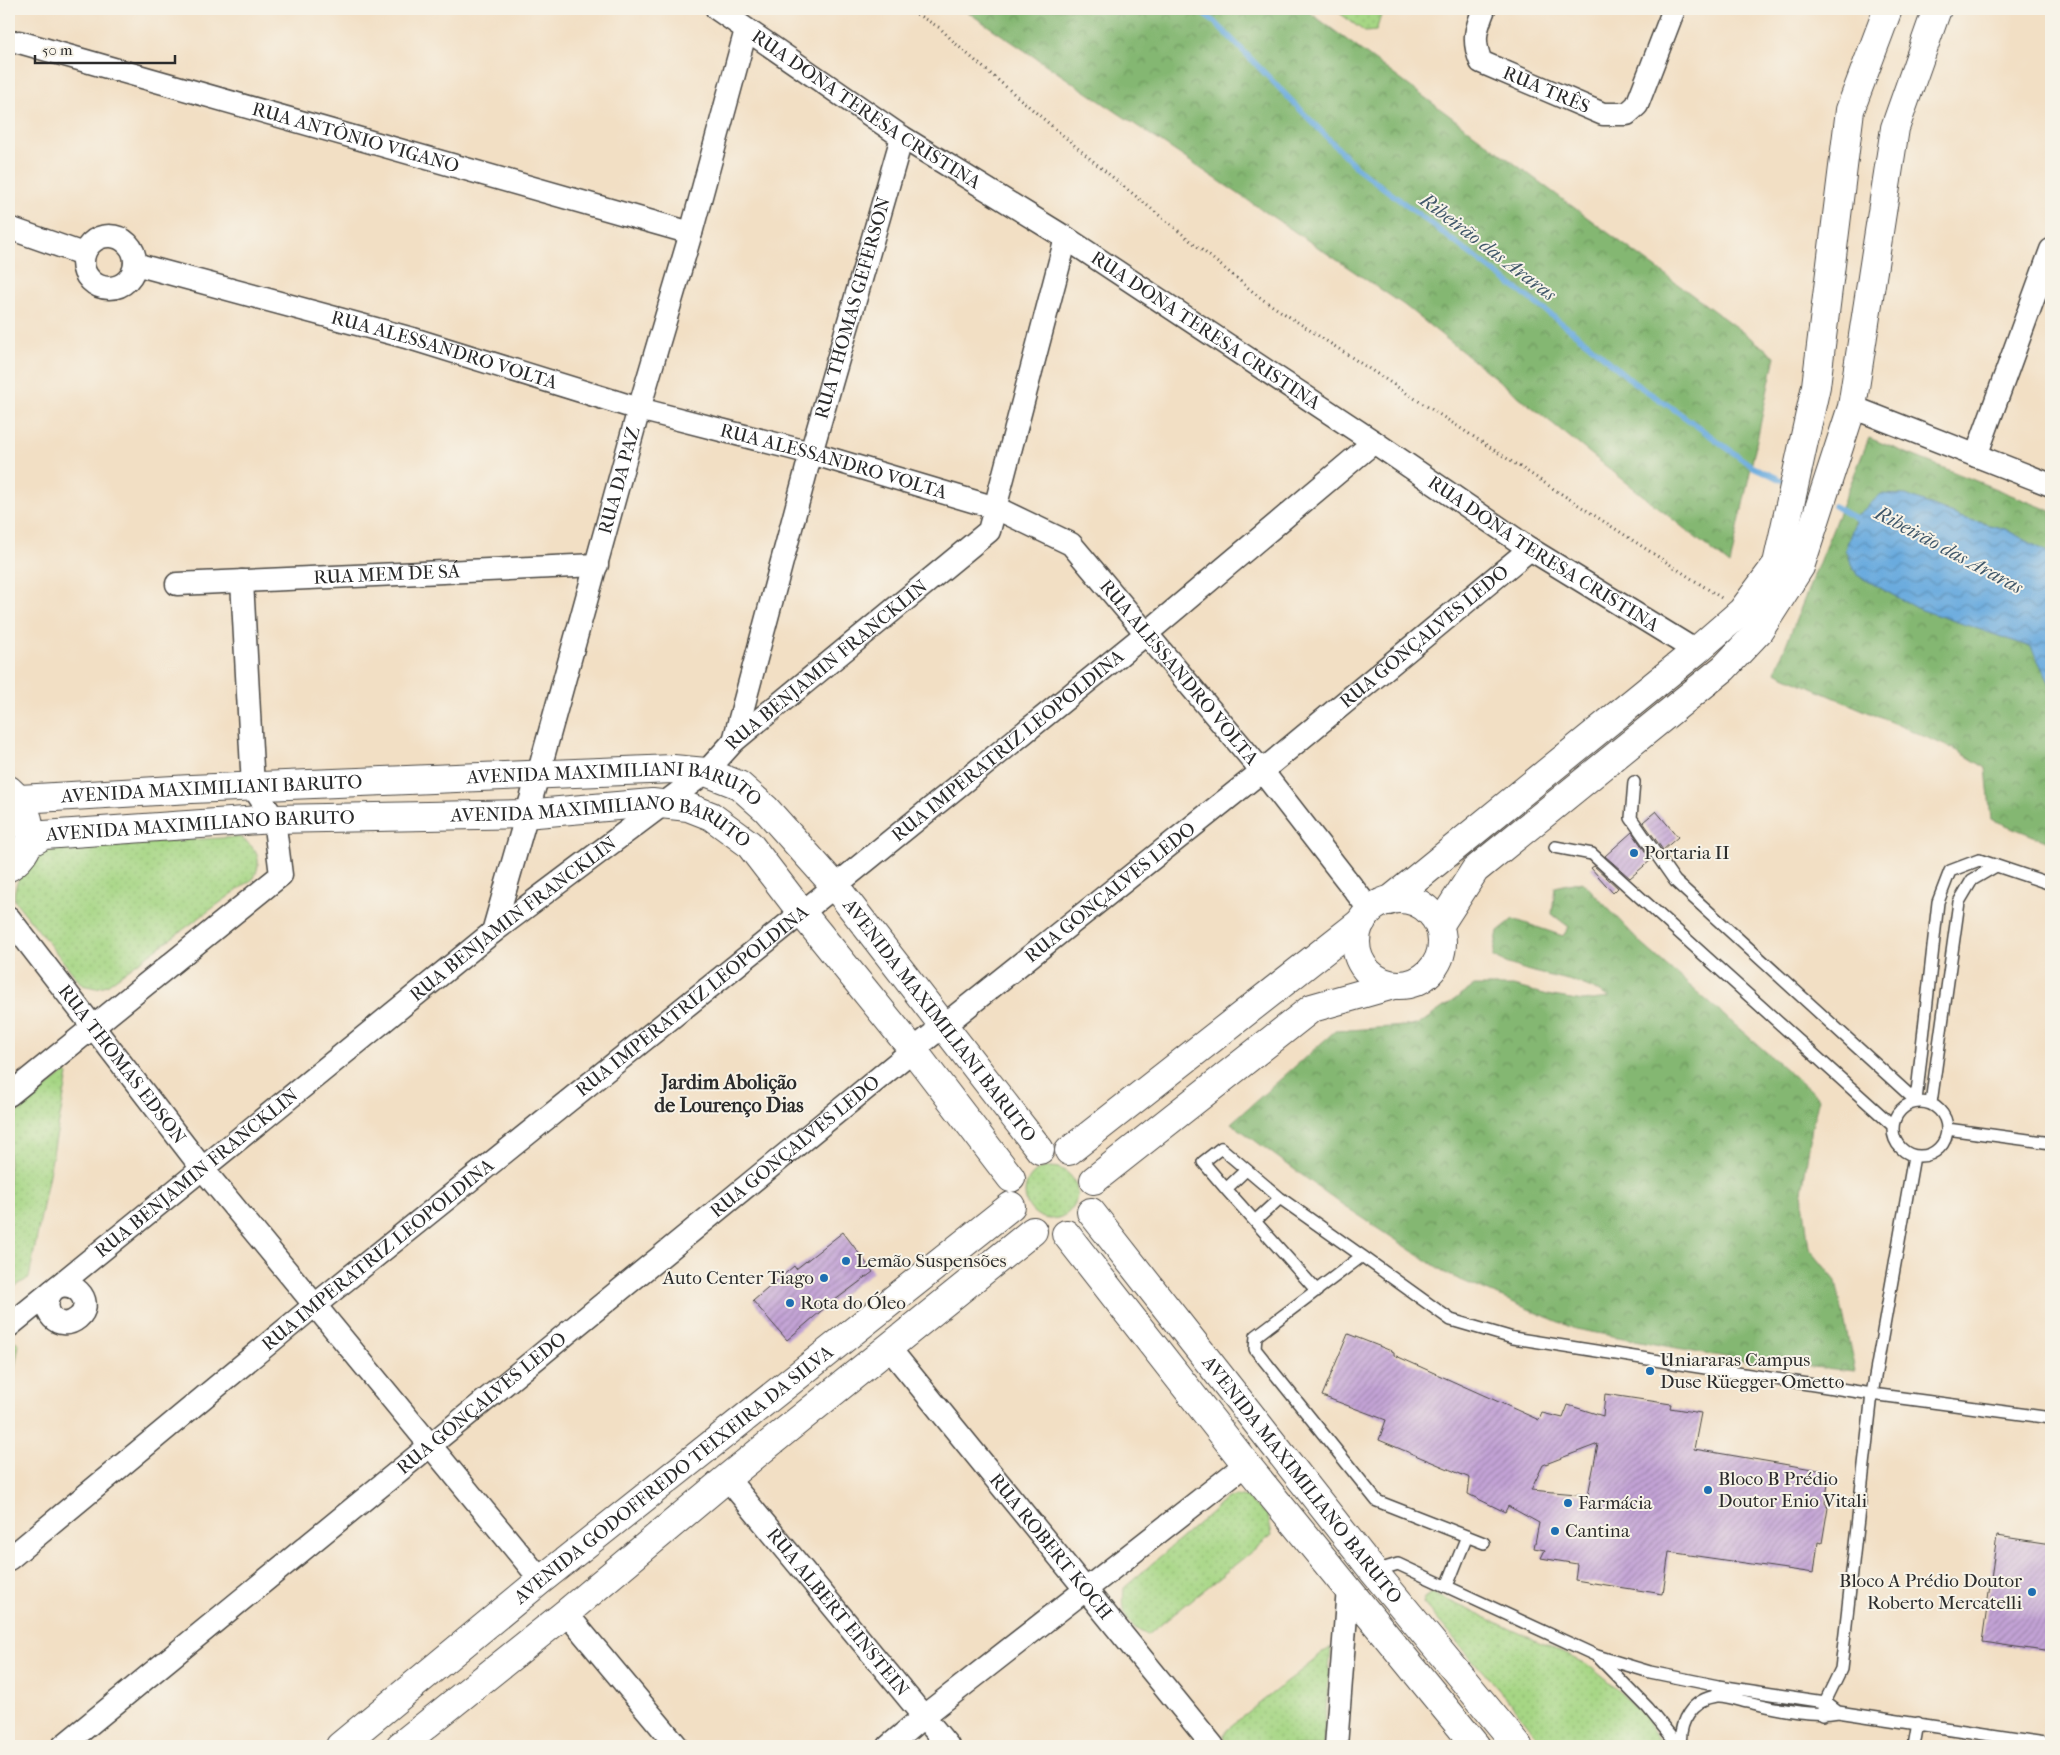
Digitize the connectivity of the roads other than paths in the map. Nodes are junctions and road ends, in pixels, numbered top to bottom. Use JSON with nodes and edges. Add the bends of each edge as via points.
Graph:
{"nodes":[{"id":1,"x":717,"y":9,"type":"edge"},
{"id":2,"x":1484,"y":9,"type":"edge"},
{"id":3,"x":1674,"y":9,"type":"edge"},
{"id":4,"x":1888,"y":9,"type":"edge"},
{"id":5,"x":1937,"y":9,"type":"edge"},
{"id":6,"x":746,"y":30,"type":"junction"},
{"id":7,"x":19,"y":42,"type":"dead end"},
{"id":8,"x":902,"y":137,"type":"junction"},
{"id":9,"x":9,"y":228,"type":"edge"},
{"id":10,"x":691,"y":233,"type":"junction"},
{"id":11,"x":1066,"y":238,"type":"junction"},
{"id":12,"x":2051,"y":250,"type":"edge"},
{"id":13,"x":83,"y":254,"type":"junction"},
{"id":14,"x":135,"y":264,"type":"junction"},
{"id":15,"x":1852,"y":407,"type":"junction"},
{"id":16,"x":639,"y":409,"type":"junction"},
{"id":17,"x":1374,"y":442,"type":"junction"},
{"id":18,"x":811,"y":453,"type":"junction"},
{"id":19,"x":1976,"y":456,"type":"junction"},
{"id":20,"x":2051,"y":486,"type":"edge"},
{"id":21,"x":996,"y":508,"type":"junction"},
{"id":22,"x":1530,"y":549,"type":"junction"},
{"id":23,"x":597,"y":565,"type":"junction"},
{"id":24,"x":242,"y":581,"type":"junction"},
{"id":25,"x":177,"y":584,"type":"dead end"},
{"id":26,"x":1147,"y":632,"type":"junction"},
{"id":27,"x":1696,"y":651,"type":"junction"},
{"id":28,"x":734,"y":741,"type":"junction"},
{"id":29,"x":1262,"y":771,"type":"junction"},
{"id":30,"x":706,"y":772,"type":"junction"},
{"id":31,"x":538,"y":774,"type":"junction"},
{"id":32,"x":1634,"y":782,"type":"dead end"},
{"id":33,"x":253,"y":787,"type":"junction"},
{"id":34,"x":14,"y":794,"type":"edge"},
{"id":35,"x":662,"y":805,"type":"junction"},
{"id":36,"x":525,"y":814,"type":"junction"},
{"id":37,"x":274,"y":819,"type":"junction"},
{"id":38,"x":28,"y":844,"type":"junction"},
{"id":39,"x":1555,"y":847,"type":"dead end"},
{"id":40,"x":1996,"y":866,"type":"junction"},
{"id":41,"x":9,"y":868,"type":"edge"},
{"id":42,"x":2051,"y":884,"type":"edge"},
{"id":43,"x":835,"y":886,"type":"junction"},
{"id":44,"x":1374,"y":911,"type":"junction"},
{"id":45,"x":802,"y":913,"type":"junction"},
{"id":46,"x":9,"y":918,"type":"edge"},
{"id":47,"x":1439,"y":926,"type":"junction"},
{"id":48,"x":493,"y":932,"type":"junction"},
{"id":49,"x":1393,"y":985,"type":"junction"},
{"id":50,"x":944,"y":1026,"type":"junction"},
{"id":51,"x":91,"y":1027,"type":"junction"},
{"id":52,"x":912,"y":1050,"type":"junction"},
{"id":53,"x":9,"y":1095,"type":"edge"},
{"id":54,"x":1916,"y":1101,"type":"junction"},
{"id":55,"x":1931,"y":1103,"type":"junction"},
{"id":56,"x":1892,"y":1125,"type":"junction"},
{"id":57,"x":1947,"y":1129,"type":"junction"},
{"id":58,"x":2051,"y":1143,"type":"edge"},
{"id":59,"x":1040,"y":1150,"type":"junction"},
{"id":60,"x":1069,"y":1151,"type":"junction"},
{"id":61,"x":1914,"y":1156,"type":"junction"},
{"id":62,"x":202,"y":1168,"type":"junction"},
{"id":63,"x":1246,"y":1170,"type":"junction"},
{"id":64,"x":1011,"y":1178,"type":"junction"},
{"id":65,"x":1094,"y":1180,"type":"junction"},
{"id":66,"x":1226,"y":1189,"type":"junction"},
{"id":67,"x":1280,"y":1198,"type":"junction"},
{"id":68,"x":1011,"y":1206,"type":"junction"},
{"id":69,"x":1091,"y":1212,"type":"junction"},
{"id":70,"x":1255,"y":1221,"type":"junction"},
{"id":71,"x":1034,"y":1232,"type":"junction"},
{"id":72,"x":1066,"y":1234,"type":"junction"},
{"id":73,"x":1362,"y":1256,"type":"junction"},
{"id":74,"x":1317,"y":1292,"type":"junction"},
{"id":75,"x":315,"y":1305,"type":"junction"},
{"id":76,"x":9,"y":1326,"type":"edge"},
{"id":77,"x":889,"y":1348,"type":"junction"},
{"id":78,"x":1872,"y":1394,"type":"junction"},
{"id":79,"x":2051,"y":1418,"type":"edge"},
{"id":80,"x":431,"y":1445,"type":"junction"},
{"id":81,"x":1246,"y":1464,"type":"junction"},
{"id":82,"x":727,"y":1478,"type":"junction"},
{"id":83,"x":1467,"y":1536,"type":"junction"},
{"id":84,"x":1484,"y":1543,"type":"dead end"},
{"id":85,"x":9,"y":1558,"type":"edge"},
{"id":86,"x":1374,"y":1572,"type":"junction"},
{"id":87,"x":541,"y":1580,"type":"junction"},
{"id":88,"x":1447,"y":1586,"type":"junction"},
{"id":89,"x":1348,"y":1588,"type":"junction"},
{"id":90,"x":1085,"y":1590,"type":"junction"},
{"id":91,"x":566,"y":1613,"type":"junction"},
{"id":92,"x":1597,"y":1656,"type":"junction"},
{"id":93,"x":1825,"y":1702,"type":"junction"},
{"id":94,"x":1838,"y":1712,"type":"junction"},
{"id":95,"x":1823,"y":1715,"type":"junction"},
{"id":96,"x":924,"y":1716,"type":"junction"},
{"id":97,"x":1918,"y":1723,"type":"junction"},
{"id":98,"x":2051,"y":1744,"type":"edge"},
{"id":99,"x":405,"y":1745,"type":"edge"},
{"id":100,"x":63,"y":1746,"type":"edge"},
{"id":101,"x":340,"y":1746,"type":"edge"},
{"id":102,"x":677,"y":1746,"type":"edge"},
{"id":103,"x":889,"y":1746,"type":"edge"},
{"id":104,"x":948,"y":1746,"type":"edge"},
{"id":105,"x":1213,"y":1746,"type":"edge"},
{"id":106,"x":1336,"y":1746,"type":"edge"},
{"id":107,"x":1476,"y":1746,"type":"edge"},
{"id":108,"x":1518,"y":1746,"type":"edge"},
{"id":109,"x":1680,"y":1746,"type":"edge"},
{"id":110,"x":1914,"y":1746,"type":"edge"}],
"edges":[{"from":1,"to":6,"type":"street","name":"RUA DONA TERESA CRISTINA"},
{"from":2,"to":3,"type":"street","name":"RUA TRÊS","via":[[1476,30],[1475,48],[1481,62],[1603,114],[1627,114],[1637,105]]},
{"from":4,"to":27,"type":"street","via":[[1850,110],[1816,386],[1777,564],[1742,611]]},
{"from":5,"to":15,"type":"street","via":[[1896,128]]},
{"from":6,"to":8,"type":"street","name":"RUA DONA TERESA CRISTINA"},
{"from":6,"to":10,"type":"street","name":"RUA DA PAZ"},
{"from":7,"to":10,"type":"street","name":"RUA ANTÔNIO VIGANO"},
{"from":8,"to":11,"type":"street","name":"RUA DONA TERESA CRISTINA"},
{"from":8,"to":18,"type":"street","name":"RUA THOMAS GEFERSON"},
{"from":9,"to":13,"type":"street"},
{"from":10,"to":16,"type":"street","name":"RUA DA PAZ"},
{"from":11,"to":17,"type":"street","name":"RUA DONA TERESA CRISTINA"},
{"from":11,"to":21,"type":"street","name":"RUA BENJAMIN FRANCKLIN"},
{"from":12,"to":19,"type":"street"},
{"from":13,"to":14,"type":"street","via":[[98,238],[116,237],[130,247]]},
{"from":13,"to":14,"type":"street","via":[[86,276],[99,287],[107,289],[123,285]]},
{"from":14,"to":16,"type":"street","name":"RUA ALESSANDRO VOLTA","via":[[413,339]]},
{"from":15,"to":19,"type":"street"},
{"from":15,"to":47,"type":"street","via":[[1800,567],[1759,631],[1724,668],[1475,870]]},
{"from":16,"to":18,"type":"street","name":"RUA ALESSANDRO VOLTA"},
{"from":16,"to":23,"type":"street","name":"RUA DA PAZ"},
{"from":17,"to":22,"type":"street","name":"RUA DONA TERESA CRISTINA"},
{"from":17,"to":26,"type":"street","name":"RUA IMPERATRIZ LEOPOLDINA"},
{"from":18,"to":21,"type":"street","name":"RUA ALESSANDRO VOLTA"},
{"from":18,"to":28,"type":"street","name":"RUA THOMAS GEFERSON"},
{"from":19,"to":20,"type":"street"},
{"from":21,"to":26,"type":"street","name":"RUA ALESSANDRO VOLTA","via":[[1071,544]]},
{"from":21,"to":28,"type":"street","name":"RUA BENJAMIN FRANCKLIN","via":[[989,531]]},
{"from":22,"to":27,"type":"street","name":"RUA DONA TERESA CRISTINA"},
{"from":22,"to":29,"type":"street","name":"RUA GONÇALVES LEDO"},
{"from":23,"to":24,"type":"street","name":"RUA MEM DE SÁ"},
{"from":23,"to":31,"type":"street","name":"RUA DA PAZ"},
{"from":24,"to":25,"type":"street","name":"RUA MEM DE SÁ"},
{"from":24,"to":33,"type":"street"},
{"from":26,"to":29,"type":"street","name":"RUA ALESSANDRO VOLTA"},
{"from":26,"to":43,"type":"street","name":"RUA IMPERATRIZ LEOPOLDINA"},
{"from":27,"to":44,"type":"street"},
{"from":28,"to":30,"type":"street","name":"RUA BENJAMIN FRANCKLIN"},
{"from":29,"to":44,"type":"street","name":"RUA ALESSANDRO VOLTA"},
{"from":29,"to":50,"type":"street","name":"RUA GONÇALVES LEDO"},
{"from":30,"to":31,"type":"street","name":"AVENIDA MAXIMILIANI BARUTO","via":[[673,769]]},
{"from":30,"to":35,"type":"street","name":"RUA BENJAMIN FRANCKLIN"},
{"from":30,"to":43,"type":"street","name":"AVENIDA MAXIMILIANI BARUTO","via":[[739,784],[766,809]]},
{"from":31,"to":33,"type":"street","name":"AVENIDA MAXIMILIANI BARUTO"},
{"from":31,"to":36,"type":"street","name":"RUA DA PAZ"},
{"from":32,"to":54,"type":"lane","via":[[1631,818],[1675,881]]},
{"from":33,"to":34,"type":"street","name":"AVENIDA MAXIMILIANI BARUTO"},
{"from":33,"to":37,"type":"street"},
{"from":34,"to":38,"type":"street","via":[[27,813],[30,828]]},
{"from":35,"to":36,"type":"street","name":"AVENIDA MAXIMILIANO BARUTO"},
{"from":35,"to":45,"type":"street","name":"AVENIDA MAXIMILIANO BARUTO","via":[[688,807],[710,816],[749,844]]},
{"from":35,"to":48,"type":"street","name":"RUA BENJAMIN FRANCKLIN"},
{"from":36,"to":37,"type":"street","name":"AVENIDA MAXIMILIANO BARUTO"},
{"from":36,"to":48,"type":"street","name":"RUA DA PAZ"},
{"from":37,"to":38,"type":"street","name":"AVENIDA MAXIMILIANO BARUTO","via":[[44,835]]},
{"from":37,"to":51,"type":"street","via":[[281,875]]},
{"from":38,"to":41,"type":"street","via":[[22,856]]},
{"from":39,"to":56,"type":"lane","via":[[1592,854]]},
{"from":40,"to":42,"type":"lane"},
{"from":40,"to":54,"type":"lane","via":[[1979,860],[1950,872],[1938,902]]},
{"from":40,"to":55,"type":"lane","via":[[1972,880],[1959,902]]},
{"from":43,"to":45,"type":"street","name":"RUA IMPERATRIZ LEOPOLDINA"},
{"from":43,"to":50,"type":"street","name":"AVENIDA MAXIMILIANI BARUTO"},
{"from":44,"to":47,"type":"street","via":[[1408,900],[1431,913]]},
{"from":44,"to":49,"type":"street","via":[[1357,940],[1360,960],[1367,971]]},
{"from":44,"to":60,"type":"street"},
{"from":45,"to":52,"type":"street","name":"AVENIDA MAXIMILIANO BARUTO"},
{"from":45,"to":75,"type":"street","name":"RUA IMPERATRIZ LEOPOLDINA"},
{"from":46,"to":51,"type":"street","name":"RUA THOMAS EDSON"},
{"from":47,"to":49,"type":"street","via":[[1442,940],[1440,955],[1433,968],[1408,984]]},
{"from":48,"to":62,"type":"street","name":"RUA BENJAMIN FRANCKLIN"},
{"from":49,"to":65,"type":"street","via":[[1312,1008]]},
{"from":50,"to":52,"type":"street","name":"RUA GONÇALVES LEDO"},
{"from":50,"to":59,"type":"street","name":"AVENIDA MAXIMILIANI BARUTO"},
{"from":51,"to":53,"type":"street"},
{"from":51,"to":62,"type":"street","name":"RUA THOMAS EDSON"},
{"from":52,"to":64,"type":"street","name":"AVENIDA MAXIMILIANO BARUTO"},
{"from":52,"to":80,"type":"street","name":"RUA GONÇALVES LEDO"},
{"from":54,"to":55,"type":"lane"},
{"from":54,"to":56,"type":"lane","via":[[1900,1109]]},
{"from":55,"to":57,"type":"lane","via":[[1943,1114]]},
{"from":56,"to":61,"type":"lane","via":[[1895,1141],[1906,1153]]},
{"from":57,"to":58,"type":"lane"},
{"from":57,"to":61,"type":"lane","via":[[1946,1137],[1937,1150]]},
{"from":59,"to":60,"type":"street","via":[[1055,1148]]},
{"from":59,"to":64,"type":"street","via":[[1022,1160]]},
{"from":60,"to":65,"type":"street","via":[[1085,1163]]},
{"from":61,"to":78,"type":"lane"},
{"from":62,"to":75,"type":"street","name":"RUA THOMAS EDSON"},
{"from":62,"to":76,"type":"street","name":"RUA BENJAMIN FRANCKLIN"},
{"from":63,"to":66,"type":"lane"},
{"from":63,"to":66,"type":"lane","via":[[1221,1148],[1203,1162]]},
{"from":63,"to":67,"type":"lane"},
{"from":64,"to":68,"type":"street","via":[[1008,1192]]},
{"from":65,"to":69,"type":"street","via":[[1095,1201]]},
{"from":66,"to":70,"type":"lane"},
{"from":67,"to":70,"type":"lane"},
{"from":67,"to":73,"type":"lane"},
{"from":68,"to":71,"type":"street","via":[[1020,1221]]},
{"from":68,"to":87,"type":"street","name":"AVENIDA GODOFFREDO TEIXEIRA DA SILVA"},
{"from":69,"to":72,"type":"street","via":[[1076,1229]]},
{"from":69,"to":86,"type":"street","name":"AVENIDA MAXIMILIANO BARUTO"},
{"from":70,"to":74,"type":"lane"},
{"from":71,"to":72,"type":"street","via":[[1055,1236]]},
{"from":71,"to":77,"type":"street","name":"AVENIDA GODOFFREDO TEIXEIRA DA SILVA"},
{"from":72,"to":81,"type":"street","name":"AVENIDA MAXIMILIANO BARUTO"},
{"from":73,"to":74,"type":"lane"},
{"from":73,"to":78,"type":"lane","via":[[1451,1320],[1513,1338]]},
{"from":74,"to":83,"type":"lane","via":[[1256,1336],[1255,1349],[1377,1501]]},
{"from":75,"to":80,"type":"street","name":"RUA THOMAS EDSON"},
{"from":75,"to":85,"type":"street","name":"RUA IMPERATRIZ LEOPOLDINA"},
{"from":77,"to":82,"type":"street","name":"AVENIDA GODOFFREDO TEIXEIRA DA SILVA"},
{"from":77,"to":90,"type":"street","name":"RUA ROBERT KOCH"},
{"from":78,"to":79,"type":"lane"},
{"from":78,"to":93,"type":"lane","via":[[1841,1669]]},
{"from":80,"to":87,"type":"street","name":"RUA THOMAS EDSON"},
{"from":80,"to":100,"type":"street","name":"RUA GONÇALVES LEDO"},
{"from":81,"to":89,"type":"street","name":"AVENIDA MAXIMILIANO BARUTO"},
{"from":81,"to":90,"type":"street"},
{"from":82,"to":91,"type":"street","name":"AVENIDA GODOFFREDO TEIXEIRA DA SILVA"},
{"from":82,"to":96,"type":"street","name":"RUA ALBERT EINSTEIN"},
{"from":83,"to":84,"type":"lane"},
{"from":83,"to":88,"type":"lane"},
{"from":86,"to":88,"type":"lane","via":[[1398,1564]]},
{"from":86,"to":89,"type":"street"},
{"from":86,"to":108,"type":"street","name":"AVENIDA MAXIMILIANO BARUTO"},
{"from":87,"to":101,"type":"street","name":"AVENIDA GODOFFREDO TEIXEIRA DA SILVA"},
{"from":88,"to":92,"type":"lane"},
{"from":89,"to":106,"type":"street"},
{"from":89,"to":107,"type":"street","name":"AVENIDA MAXIMILIANO BARUTO"},
{"from":90,"to":96,"type":"street"},
{"from":90,"to":105,"type":"street","name":"RUA ROBERT KOCH"},
{"from":91,"to":99,"type":"street","name":"AVENIDA GODOFFREDO TEIXEIRA DA SILVA"},
{"from":91,"to":102,"type":"street"},
{"from":92,"to":93,"type":"lane","via":[[1650,1672],[1719,1686]]},
{"from":92,"to":109,"type":"lane"},
{"from":93,"to":94,"type":"lane"},
{"from":93,"to":95,"type":"lane"},
{"from":94,"to":95,"type":"lane"},
{"from":94,"to":97,"type":"lane"},
{"from":95,"to":109,"type":"lane","via":[[1719,1696],[1696,1705],[1688,1714],[1682,1725]]},
{"from":96,"to":103,"type":"street"},
{"from":96,"to":104,"type":"street","name":"RUA ALBERT EINSTEIN"},
{"from":97,"to":98,"type":"lane"},
{"from":97,"to":110,"type":"lane"}]}
